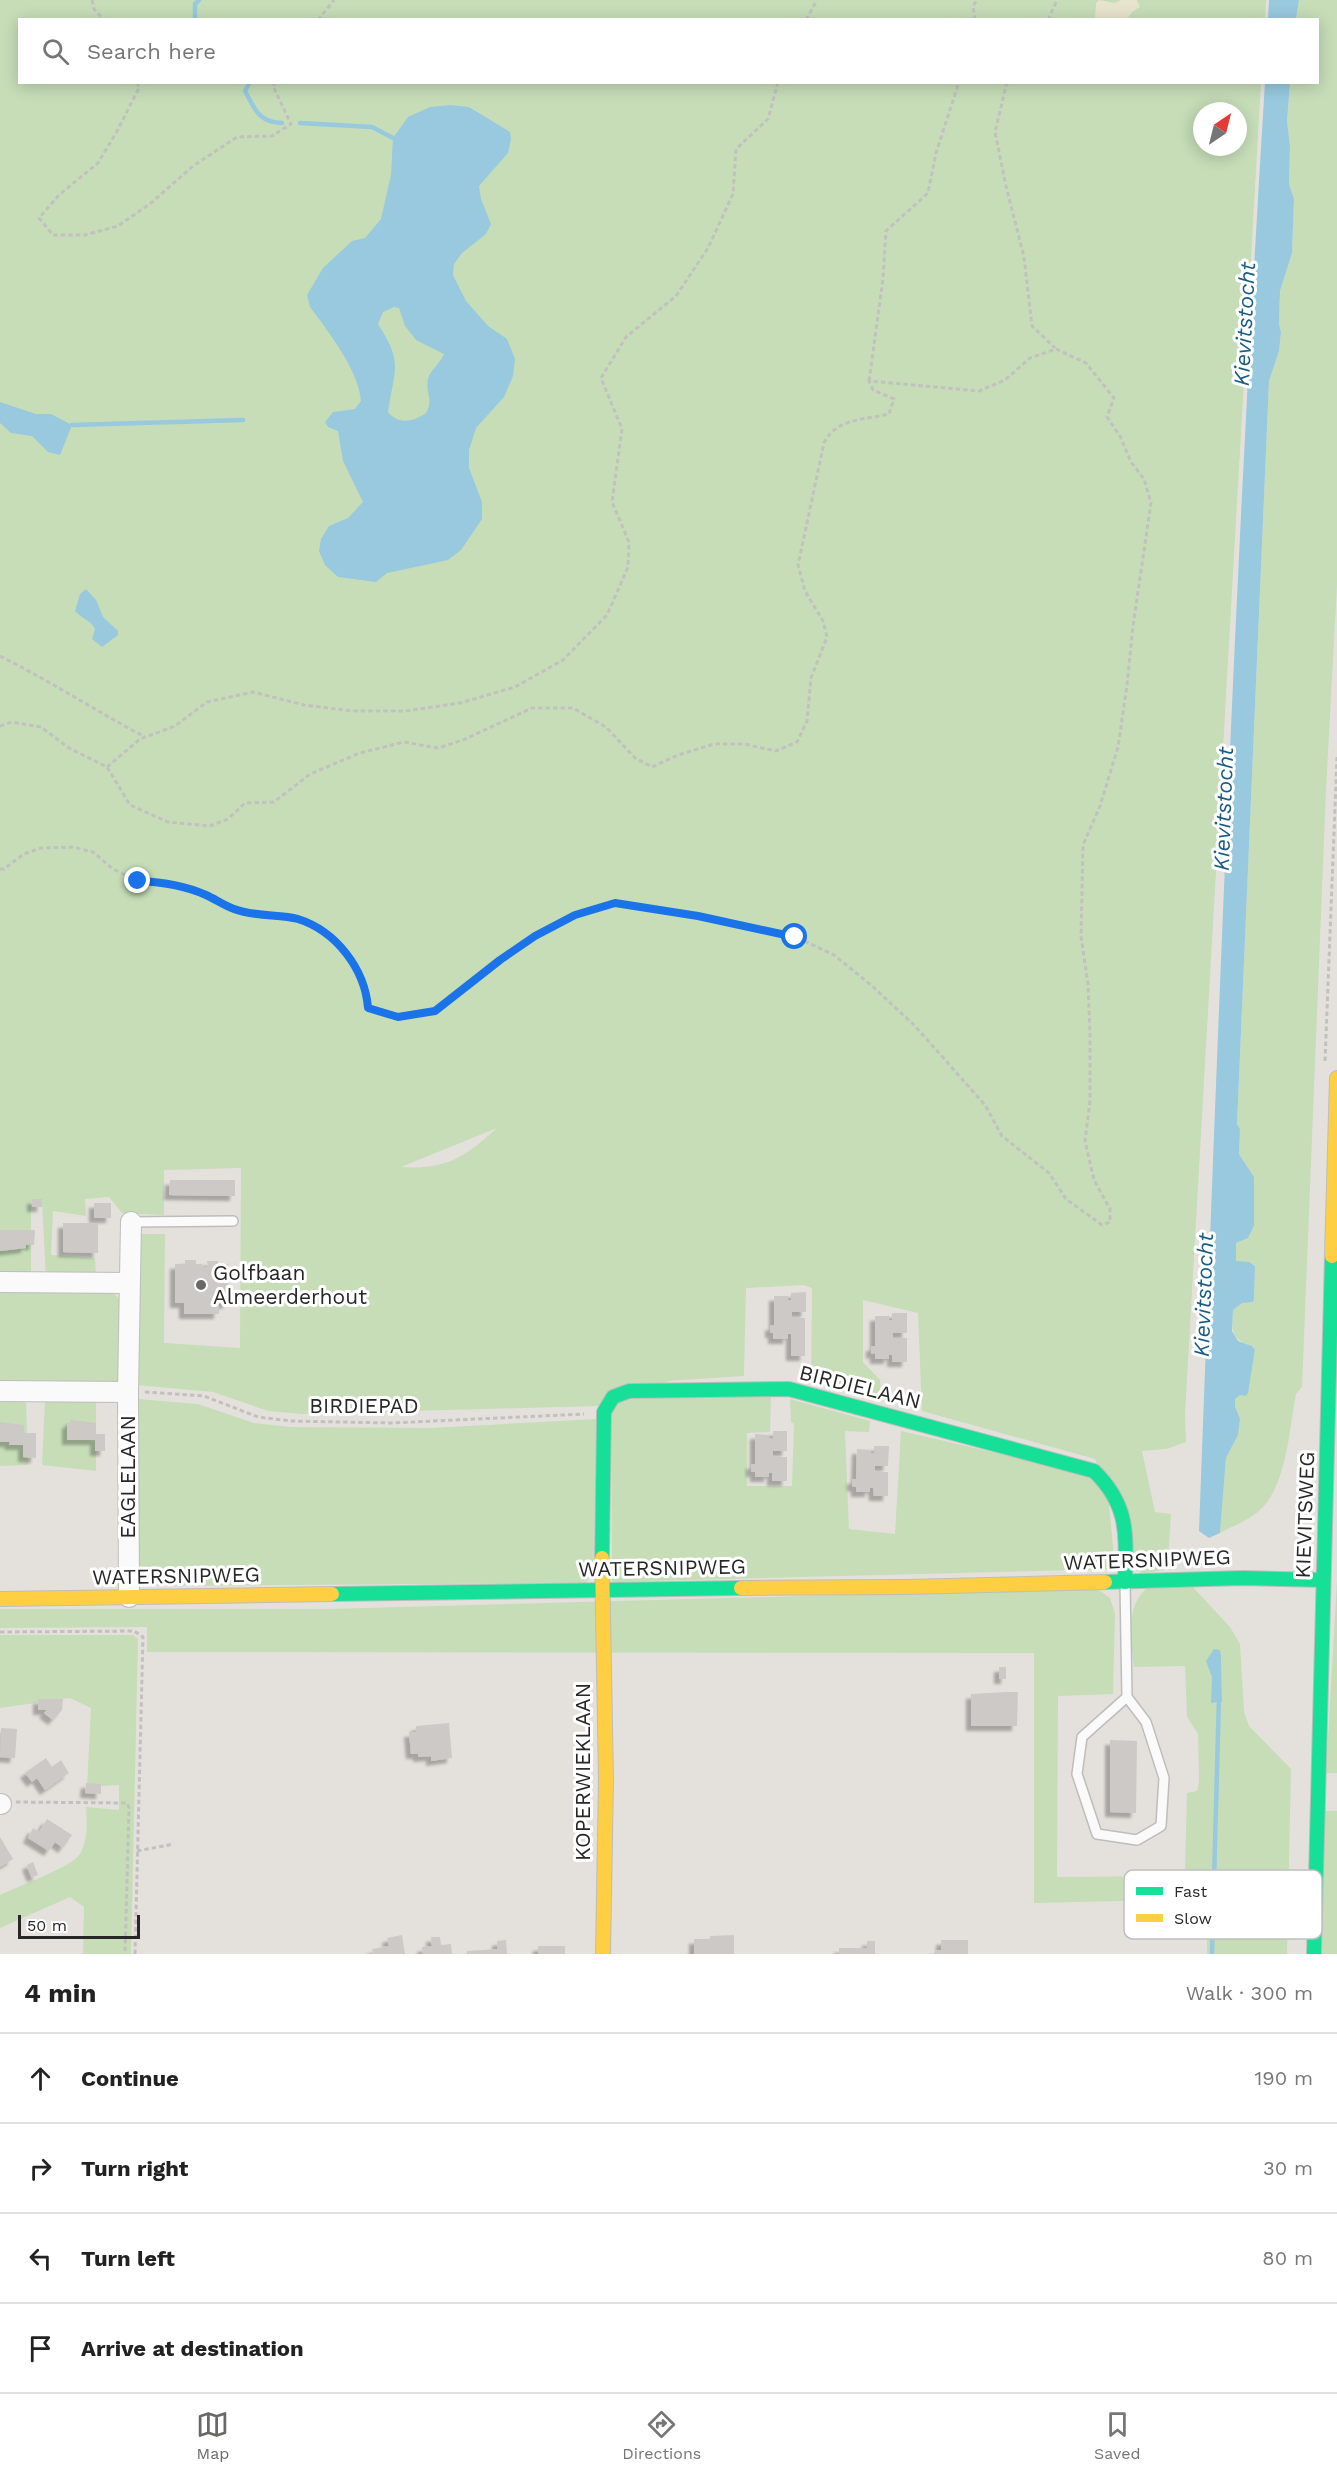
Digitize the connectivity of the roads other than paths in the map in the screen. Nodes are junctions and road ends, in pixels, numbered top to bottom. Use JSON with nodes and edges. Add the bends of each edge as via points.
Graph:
{"nodes":[{"id":1,"x":1337,"y":1078,"type":"edge"},
{"id":2,"x":233,"y":1221,"type":"dead end"},
{"id":3,"x":131,"y":1222,"type":"joint"},
{"id":4,"x":0,"y":1282,"type":"edge"},
{"id":5,"x":129,"y":1283,"type":"junction"},
{"id":6,"x":0,"y":1391,"type":"edge"},
{"id":7,"x":128,"y":1392,"type":"junction"},
{"id":8,"x":1323,"y":1580,"type":"junction"},
{"id":9,"x":1125,"y":1582,"type":"junction"},
{"id":10,"x":602,"y":1589,"type":"junction"},
{"id":11,"x":129,"y":1597,"type":"junction"},
{"id":12,"x":0,"y":1599,"type":"edge"},
{"id":13,"x":1127,"y":1697,"type":"junction"},
{"id":14,"x":1317,"y":1792,"type":"junction"},
{"id":15,"x":1337,"y":1792,"type":"edge"},
{"id":16,"x":1316,"y":1870,"type":"edge"},
{"id":17,"x":1314,"y":1939,"type":"edge"},
{"id":18,"x":603,"y":1954,"type":"edge"},
{"id":19,"x":1314,"y":1954,"type":"edge"}],
"edges":[{"from":1,"to":8,"type":"street","name":"KIEVITSWEG"},
{"from":2,"to":3,"type":"lane","name":"EAGLELAAN"},
{"from":3,"to":5,"type":"street","name":"EAGLELAAN"},
{"from":4,"to":5,"type":"street"},
{"from":5,"to":7,"type":"street","name":"EAGLELAAN"},
{"from":6,"to":7,"type":"street","name":"EAGLELAAN"},
{"from":7,"to":11,"type":"street","name":"EAGLELAAN"},
{"from":8,"to":9,"type":"street","name":"WATERSNIPWEG"},
{"from":8,"to":14,"type":"street","name":"KIEVITSWEG"},
{"from":9,"to":10,"type":"street","name":"WATERSNIPWEG"},
{"from":9,"to":10,"type":"street","name":"BIRDIELAAN","via":[[1124,1518],[1118,1497],[1094,1471],[789,1389],[630,1391],[616,1393],[604,1412]]},
{"from":9,"to":13,"type":"lane"},
{"from":10,"to":11,"type":"street","name":"WATERSNIPWEG"},
{"from":10,"to":18,"type":"street","name":"KOPERWIEKLAAN","via":[[606,1780]]},
{"from":11,"to":12,"type":"street","name":"WATERSNIPWEG"},
{"from":13,"to":13,"type":"lane","via":[[1146,1722],[1164,1778],[1161,1826],[1137,1840],[1097,1834],[1077,1774],[1082,1737]]},
{"from":14,"to":15,"type":"street"},
{"from":14,"to":16,"type":"street","name":"KIEVITSWEG"},
{"from":17,"to":19,"type":"street","name":"KIEVITSWEG"}]}
